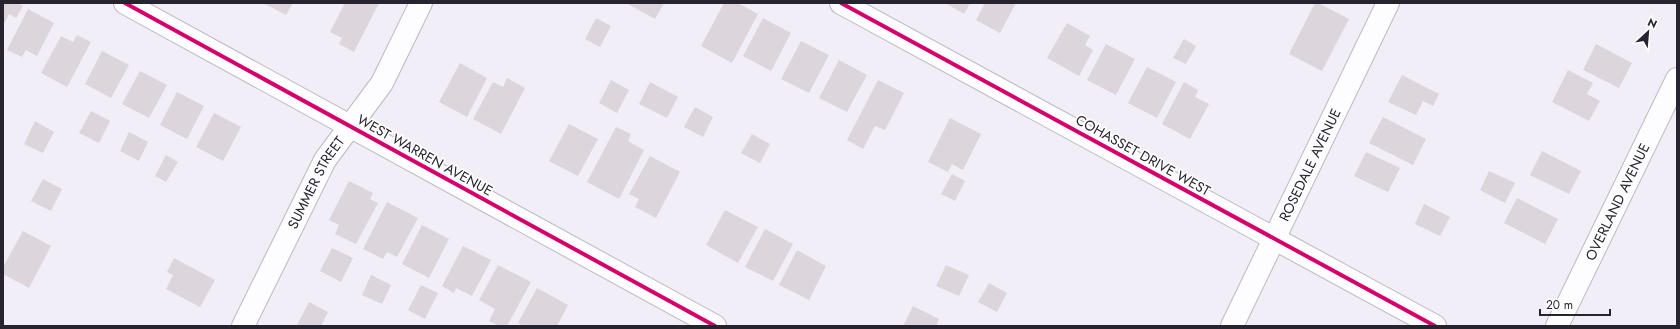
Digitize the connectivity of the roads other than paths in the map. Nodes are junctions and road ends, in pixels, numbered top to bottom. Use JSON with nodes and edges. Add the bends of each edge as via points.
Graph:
{"nodes":[{"id":1,"x":125,"y":3,"type":"edge"},
{"id":2,"x":421,"y":3,"type":"edge"},
{"id":3,"x":841,"y":3,"type":"edge"},
{"id":4,"x":1388,"y":3,"type":"edge"},
{"id":5,"x":1675,"y":87,"type":"edge"},
{"id":6,"x":350,"y":127,"type":"junction"},
{"id":7,"x":1274,"y":239,"type":"junction"},
{"id":8,"x":243,"y":326,"type":"edge"},
{"id":9,"x":715,"y":326,"type":"edge"},
{"id":10,"x":1232,"y":326,"type":"edge"},
{"id":11,"x":1435,"y":326,"type":"edge"},
{"id":12,"x":1557,"y":326,"type":"edge"}],
"edges":[{"from":1,"to":6,"type":"street","name":"WEST WARREN AVENUE"},
{"from":2,"to":6,"type":"street","name":"SUMMER STREET","via":[[382,83]]},
{"from":3,"to":7,"type":"street","name":"COHASSET DRIVE WEST"},
{"from":4,"to":7,"type":"street","name":"ROSEDALE AVENUE"},
{"from":5,"to":12,"type":"street","name":"OVERLAND AVENUE"},
{"from":6,"to":8,"type":"street","name":"SUMMER STREET","via":[[325,160]]},
{"from":6,"to":9,"type":"street","name":"WEST WARREN AVENUE"},
{"from":7,"to":10,"type":"street","name":"ROSEDALE AVENUE"},
{"from":7,"to":11,"type":"street","name":"COHASSET DRIVE WEST"}]}
